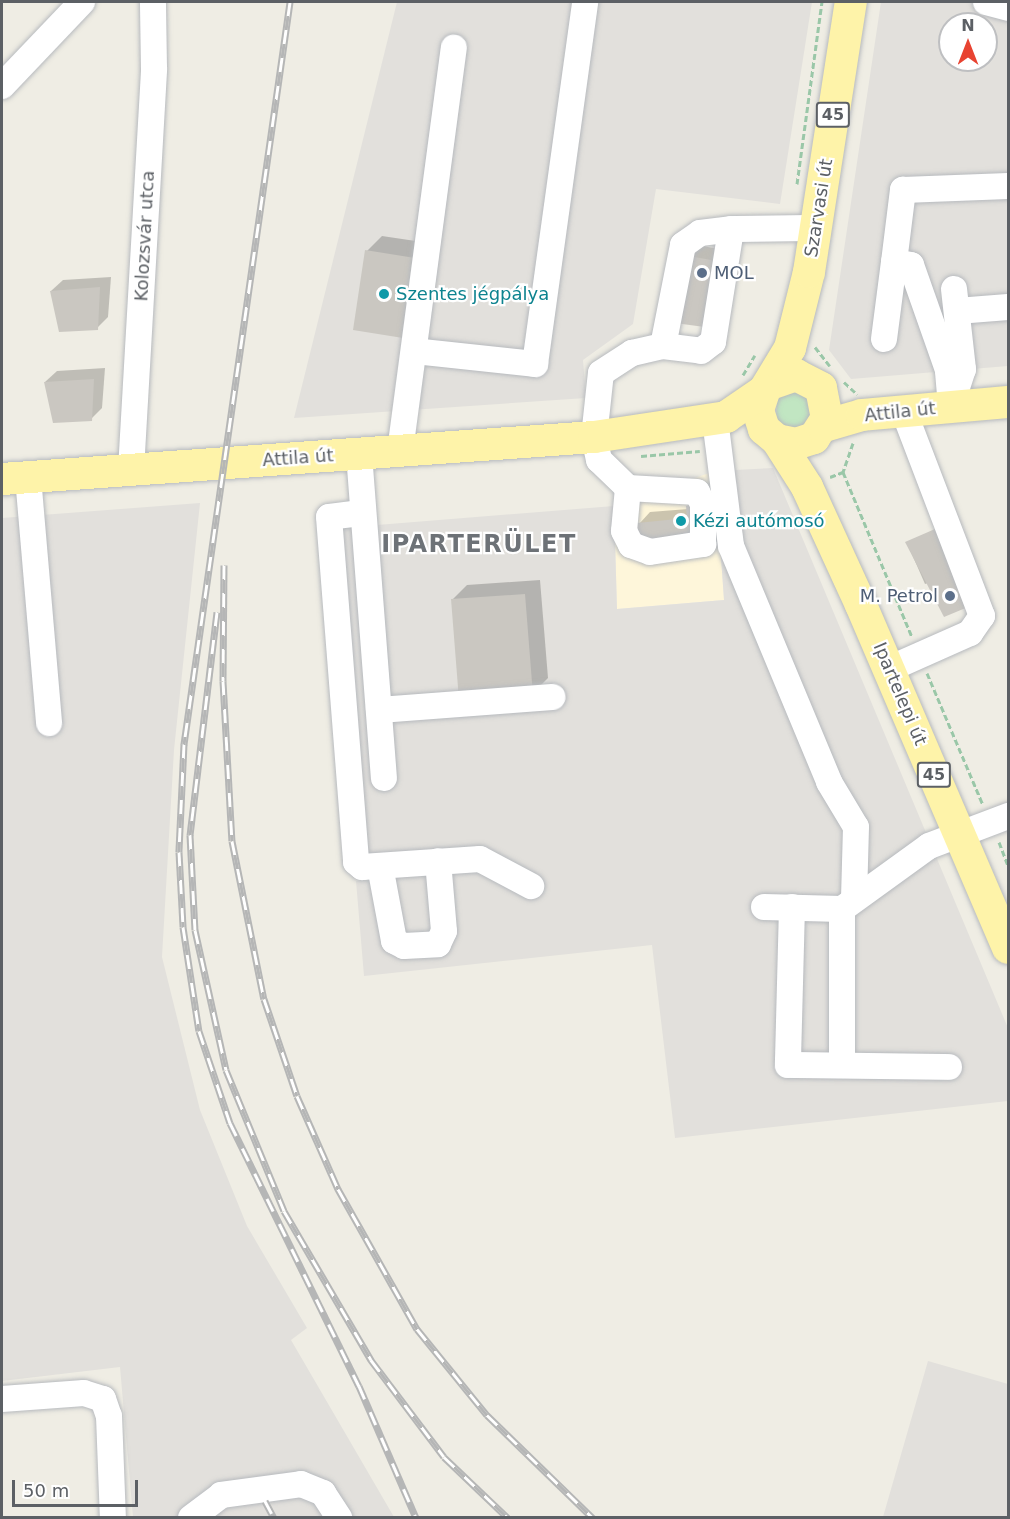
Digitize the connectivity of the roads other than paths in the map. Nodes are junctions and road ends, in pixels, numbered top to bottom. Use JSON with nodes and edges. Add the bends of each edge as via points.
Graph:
{"nodes":[{"id":1,"x":82,"y":2,"type":"edge"},
{"id":2,"x":153,"y":2,"type":"edge"},
{"id":3,"x":585,"y":2,"type":"edge"},
{"id":4,"x":851,"y":2,"type":"edge"},
{"id":5,"x":986,"y":2,"type":"edge"},
{"id":6,"x":1008,"y":8,"type":"edge"},
{"id":7,"x":454,"y":48,"type":"dead end"},
{"id":8,"x":2,"y":86,"type":"edge"},
{"id":9,"x":1008,"y":186,"type":"edge"},
{"id":10,"x":815,"y":228,"type":"junction"},
{"id":11,"x":731,"y":229,"type":"junction"},
{"id":12,"x":894,"y":262,"type":"junction"},
{"id":13,"x":809,"y":272,"type":"junction"},
{"id":14,"x":1008,"y":307,"type":"edge"},
{"id":15,"x":884,"y":339,"type":"dead end"},
{"id":16,"x":663,"y":346,"type":"junction"},
{"id":17,"x":414,"y":351,"type":"junction"},
{"id":18,"x":767,"y":387,"type":"junction"},
{"id":19,"x":823,"y":390,"type":"junction"},
{"id":20,"x":960,"y":402,"type":"junction"},
{"id":21,"x":1008,"y":402,"type":"edge"},
{"id":22,"x":904,"y":412,"type":"junction"},
{"id":23,"x":823,"y":428,"type":"junction"},
{"id":24,"x":717,"y":435,"type":"junction"},
{"id":25,"x":594,"y":437,"type":"junction"},
{"id":26,"x":774,"y":438,"type":"junction"},
{"id":27,"x":400,"y":452,"type":"junction"},
{"id":28,"x":359,"y":454,"type":"junction"},
{"id":29,"x":131,"y":470,"type":"junction"},
{"id":30,"x":14,"y":478,"type":"edge"},
{"id":31,"x":628,"y":488,"type":"dead end"},
{"id":32,"x":361,"y":513,"type":"junction"},
{"id":33,"x":861,"y":605,"type":"junction"},
{"id":34,"x":889,"y":669,"type":"junction"},
{"id":35,"x":553,"y":697,"type":"dead end"},
{"id":36,"x":379,"y":710,"type":"junction"},
{"id":37,"x":49,"y":723,"type":"dead end"},
{"id":38,"x":384,"y":778,"type":"dead end"},
{"id":39,"x":1008,"y":816,"type":"edge"},
{"id":40,"x":960,"y":835,"type":"junction"},
{"id":41,"x":438,"y":861,"type":"junction"},
{"id":42,"x":380,"y":866,"type":"junction"},
{"id":43,"x":531,"y":886,"type":"dead end"},
{"id":44,"x":848,"y":904,"type":"junction"},
{"id":45,"x":764,"y":907,"type":"dead end"},
{"id":46,"x":792,"y":907,"type":"junction"},
{"id":47,"x":1008,"y":948,"type":"edge"},
{"id":48,"x":842,"y":1065,"type":"junction"},
{"id":49,"x":949,"y":1067,"type":"dead end"},
{"id":50,"x":2,"y":1399,"type":"edge"},
{"id":51,"x":113,"y":1518,"type":"edge"},
{"id":52,"x":191,"y":1518,"type":"edge"},
{"id":53,"x":339,"y":1518,"type":"edge"}],
"edges":[{"from":1,"to":8,"type":"street"},
{"from":2,"to":29,"type":"street","name":"Kolozsvár utca","via":[[154,69]]},
{"from":3,"to":17,"type":"street","via":[[535,364]]},
{"from":4,"to":10,"type":"main road","name":"Szarvasi út","number":"45"},
{"from":5,"to":6,"type":"street"},
{"from":7,"to":17,"type":"street"},
{"from":9,"to":12,"type":"street","via":[[903,190]]},
{"from":10,"to":11,"type":"street"},
{"from":10,"to":13,"type":"main road","name":"Szarvasi út","number":"45"},
{"from":11,"to":16,"type":"street","via":[[700,233],[682,245]]},
{"from":11,"to":16,"type":"street","via":[[713,342],[701,351]]},
{"from":12,"to":15,"type":"street"},
{"from":12,"to":20,"type":"street","via":[[912,265]]},
{"from":13,"to":18,"type":"main road","number":"45","via":[[790,348]]},
{"from":13,"to":19,"type":"main road","number":"45","via":[[811,347]]},
{"from":14,"to":20,"type":"street","via":[[956,300]]},
{"from":16,"to":25,"type":"street","via":[[632,353],[602,373]]},
{"from":17,"to":27,"type":"street"},
{"from":18,"to":19,"type":"main road","via":[[796,375]]},
{"from":18,"to":25,"type":"main road","name":"Attila út","via":[[726,417]]},
{"from":18,"to":26,"type":"main road","number":"45","via":[[760,420]]},
{"from":19,"to":20,"type":"main road","name":"Attila út","via":[[860,399]]},
{"from":19,"to":23,"type":"main road","number":"45"},
{"from":20,"to":21,"type":"main road","name":"Attila út"},
{"from":20,"to":22,"type":"main road","name":"Attila út"},
{"from":22,"to":23,"type":"main road","name":"Attila út"},
{"from":22,"to":34,"type":"street","via":[[982,616],[970,633]]},
{"from":23,"to":26,"type":"main road","via":[[796,444]]},
{"from":23,"to":33,"type":"main road","number":"45","via":[[819,468]]},
{"from":24,"to":25,"type":"main road","name":"Attila út"},
{"from":24,"to":26,"type":"main road","name":"Attila út"},
{"from":24,"to":44,"type":"street","via":[[731,546],[829,782],[856,827]]},
{"from":25,"to":27,"type":"main road","name":"Attila út"},
{"from":25,"to":31,"type":"street","via":[[599,460]]},
{"from":26,"to":33,"type":"main road","number":"45","via":[[807,487]]},
{"from":27,"to":28,"type":"main road","name":"Attila út"},
{"from":28,"to":29,"type":"main road","name":"Attila út"},
{"from":28,"to":32,"type":"street"},
{"from":29,"to":30,"type":"main road","name":"Attila út"},
{"from":30,"to":37,"type":"street"},
{"from":32,"to":36,"type":"street"},
{"from":32,"to":42,"type":"street","via":[[329,517],[354,857],[362,867]]},
{"from":33,"to":34,"type":"main road","name":"Ipartelepi út","number":"45"},
{"from":34,"to":40,"type":"main road","name":"Ipartelepi út","number":"45"},
{"from":35,"to":36,"type":"street"},
{"from":36,"to":38,"type":"street"},
{"from":39,"to":40,"type":"street"},
{"from":40,"to":44,"type":"street","via":[[928,846]]},
{"from":40,"to":47,"type":"main road","name":"Ipartelepi út","number":"45"},
{"from":41,"to":42,"type":"street"},
{"from":41,"to":42,"type":"street","via":[[444,931],[438,944],[404,946],[394,941]]},
{"from":41,"to":43,"type":"street","via":[[480,860]]},
{"from":44,"to":46,"type":"street"},
{"from":44,"to":48,"type":"street"},
{"from":45,"to":46,"type":"street"},
{"from":46,"to":48,"type":"street","via":[[788,1065]]},
{"from":48,"to":49,"type":"street"},
{"from":50,"to":51,"type":"street","via":[[84,1393],[112,1396],[109,1416]]},
{"from":52,"to":53,"type":"street","via":[[221,1495],[301,1484],[323,1493]]}]}
